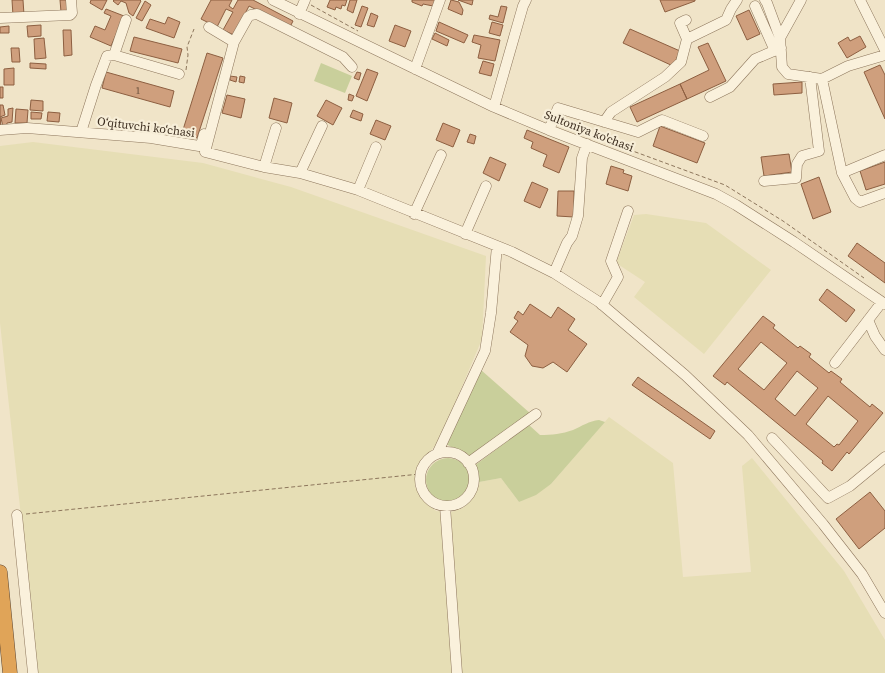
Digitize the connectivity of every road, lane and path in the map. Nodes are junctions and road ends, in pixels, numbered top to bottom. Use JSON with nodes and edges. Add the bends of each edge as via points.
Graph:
{"nodes":[{"id":1,"x":71,"y":0,"type":"edge"},
{"id":2,"x":273,"y":0,"type":"edge"},
{"id":3,"x":305,"y":0,"type":"edge"},
{"id":4,"x":440,"y":0,"type":"edge"},
{"id":5,"x":526,"y":0,"type":"edge"},
{"id":6,"x":737,"y":0,"type":"edge"},
{"id":7,"x":765,"y":0,"type":"edge"},
{"id":8,"x":801,"y":0,"type":"edge"},
{"id":9,"x":860,"y":0,"type":"edge"},
{"id":10,"x":755,"y":6,"type":"dead end"},
{"id":11,"x":299,"y":14,"type":"junction"},
{"id":12,"x":0,"y":18,"type":"edge"},
{"id":13,"x":126,"y":20,"type":"dead end"},
{"id":14,"x":686,"y":20,"type":"dead end"},
{"id":15,"x":209,"y":27,"type":"dead end"},
{"id":16,"x":194,"y":29,"type":"dead end"},
{"id":17,"x":688,"y":38,"type":"junction"},
{"id":18,"x":234,"y":42,"type":"junction"},
{"id":19,"x":779,"y":46,"type":"junction"},
{"id":20,"x":885,"y":50,"type":"edge"},
{"id":21,"x":114,"y":55,"type":"junction"},
{"id":22,"x":885,"y":55,"type":"edge"},
{"id":23,"x":224,"y":59,"type":"dead end"},
{"id":24,"x":352,"y":67,"type":"dead end"},
{"id":25,"x":415,"y":69,"type":"junction"},
{"id":26,"x":179,"y":74,"type":"joint"},
{"id":27,"x":810,"y":77,"type":"junction"},
{"id":28,"x":822,"y":79,"type":"junction"},
{"id":29,"x":710,"y":97,"type":"dead end"},
{"id":30,"x":494,"y":106,"type":"junction"},
{"id":31,"x":604,"y":122,"type":"junction"},
{"id":32,"x":322,"y":126,"type":"dead end"},
{"id":33,"x":276,"y":128,"type":"dead end"},
{"id":34,"x":0,"y":130,"type":"edge"},
{"id":35,"x":549,"y":130,"type":"junction"},
{"id":36,"x":81,"y":132,"type":"junction"},
{"id":37,"x":703,"y":136,"type":"dead end"},
{"id":38,"x":587,"y":144,"type":"junction"},
{"id":39,"x":376,"y":147,"type":"dead end"},
{"id":40,"x":440,"y":155,"type":"dead end"},
{"id":41,"x":885,"y":155,"type":"edge"},
{"id":42,"x":264,"y":167,"type":"junction"},
{"id":43,"x":300,"y":173,"type":"junction"},
{"id":44,"x":842,"y":173,"type":"junction"},
{"id":45,"x":764,"y":181,"type":"dead end"},
{"id":46,"x":486,"y":186,"type":"dead end"},
{"id":47,"x":358,"y":190,"type":"junction"},
{"id":48,"x":885,"y":193,"type":"edge"},
{"id":49,"x":628,"y":211,"type":"dead end"},
{"id":50,"x":414,"y":214,"type":"junction"},
{"id":51,"x":464,"y":234,"type":"junction"},
{"id":52,"x":497,"y":246,"type":"junction"},
{"id":53,"x":554,"y":274,"type":"junction"},
{"id":54,"x":883,"y":303,"type":"edge"},
{"id":55,"x":602,"y":304,"type":"junction"},
{"id":56,"x":868,"y":320,"type":"junction"},
{"id":57,"x":885,"y":350,"type":"edge"},
{"id":58,"x":836,"y":363,"type":"dead end"},
{"id":59,"x":536,"y":414,"type":"dead end"},
{"id":60,"x":772,"y":438,"type":"dead end"},
{"id":61,"x":437,"y":454,"type":"junction"},
{"id":62,"x":885,"y":457,"type":"edge"},
{"id":63,"x":468,"y":463,"type":"junction"},
{"id":64,"x":420,"y":474,"type":"junction"},
{"id":65,"x":445,"y":506,"type":"junction"},
{"id":66,"x":17,"y":515,"type":"joint"},
{"id":67,"x":0,"y":572,"type":"edge"},
{"id":68,"x":885,"y":613,"type":"edge"},
{"id":69,"x":10,"y":673,"type":"edge"},
{"id":70,"x":33,"y":673,"type":"edge"},
{"id":71,"x":457,"y":673,"type":"edge"}],
"edges":[{"from":1,"to":12,"type":"street","via":[[70,15]]},
{"from":2,"to":11,"type":"street","name":"Sultoniya ko'chasi"},
{"from":3,"to":11,"type":"street"},
{"from":4,"to":25,"type":"street"},
{"from":5,"to":30,"type":"street"},
{"from":6,"to":17,"type":"street","via":[[726,20]]},
{"from":7,"to":19,"type":"street"},
{"from":8,"to":19,"type":"street"},
{"from":9,"to":20,"type":"street"},
{"from":10,"to":19,"type":"street"},
{"from":11,"to":25,"type":"street","name":"Sultoniya ko'chasi"},
{"from":13,"to":21,"type":"street"},
{"from":14,"to":17,"type":"street","via":[[680,23]]},
{"from":15,"to":18,"type":"street"},
{"from":16,"to":26,"type":"path","via":[[187,46],[188,66],[184,75]]},
{"from":17,"to":31,"type":"street","via":[[681,62],[665,77],[611,112]]},
{"from":18,"to":24,"type":"street","via":[[248,17],[257,14],[343,57]]},
{"from":18,"to":42,"type":"street","via":[[204,152]]},
{"from":19,"to":27,"type":"street","via":[[782,68],[788,74]]},
{"from":19,"to":29,"type":"street","via":[[755,59],[730,87]]},
{"from":21,"to":26,"type":"street"},
{"from":21,"to":36,"type":"street","via":[[107,56]]},
{"from":22,"to":28,"type":"street","via":[[848,66]]},
{"from":23,"to":36,"type":"street","name":"Oʻqituvchi koʻchasi","via":[[201,145]]},
{"from":25,"to":30,"type":"street","name":"Sultoniya ko'chasi"},
{"from":27,"to":28,"type":"street"},
{"from":27,"to":45,"type":"street","via":[[819,151],[802,156],[797,164],[796,178]]},
{"from":28,"to":44,"type":"street"},
{"from":30,"to":35,"type":"street","name":"Sultoniya ko'chasi"},
{"from":31,"to":35,"type":"street","via":[[558,108]]},
{"from":31,"to":37,"type":"street","via":[[638,132],[662,120]]},
{"from":32,"to":43,"type":"street"},
{"from":33,"to":42,"type":"street"},
{"from":34,"to":36,"type":"street","name":"Oʻqituvchi koʻchasi","via":[[27,128]]},
{"from":35,"to":38,"type":"street","name":"Sultoniya ko'chasi"},
{"from":38,"to":53,"type":"street","via":[[582,158],[578,216]]},
{"from":38,"to":54,"type":"street","name":"Sultoniya ko'chasi","via":[[695,184],[726,199]]},
{"from":39,"to":47,"type":"street"},
{"from":40,"to":50,"type":"street"},
{"from":41,"to":44,"type":"street"},
{"from":42,"to":43,"type":"street"},
{"from":43,"to":47,"type":"street"},
{"from":44,"to":48,"type":"street","via":[[860,202]]},
{"from":46,"to":51,"type":"street"},
{"from":47,"to":50,"type":"street"},
{"from":49,"to":55,"type":"street","via":[[611,261],[618,278]]},
{"from":50,"to":51,"type":"street"},
{"from":51,"to":52,"type":"street"},
{"from":52,"to":53,"type":"street"},
{"from":52,"to":61,"type":"street","via":[[485,351]]},
{"from":53,"to":55,"type":"street"},
{"from":54,"to":56,"type":"street"},
{"from":55,"to":68,"type":"street","via":[[748,434],[862,574]]},
{"from":56,"to":57,"type":"street","via":[[874,336]]},
{"from":56,"to":58,"type":"street"},
{"from":59,"to":63,"type":"street"},
{"from":60,"to":62,"type":"street","via":[[828,498],[850,486]]},
{"from":61,"to":63,"type":"street","via":[[454,453]]},
{"from":61,"to":64,"type":"street","via":[[429,459]]},
{"from":63,"to":65,"type":"street","via":[[474,478],[468,495],[454,505]]},
{"from":64,"to":65,"type":"street","via":[[423,492],[436,504]]},
{"from":64,"to":66,"type":"path"},
{"from":65,"to":71,"type":"street"},
{"from":66,"to":70,"type":"street"},
{"from":67,"to":69,"type":"highway"}]}
